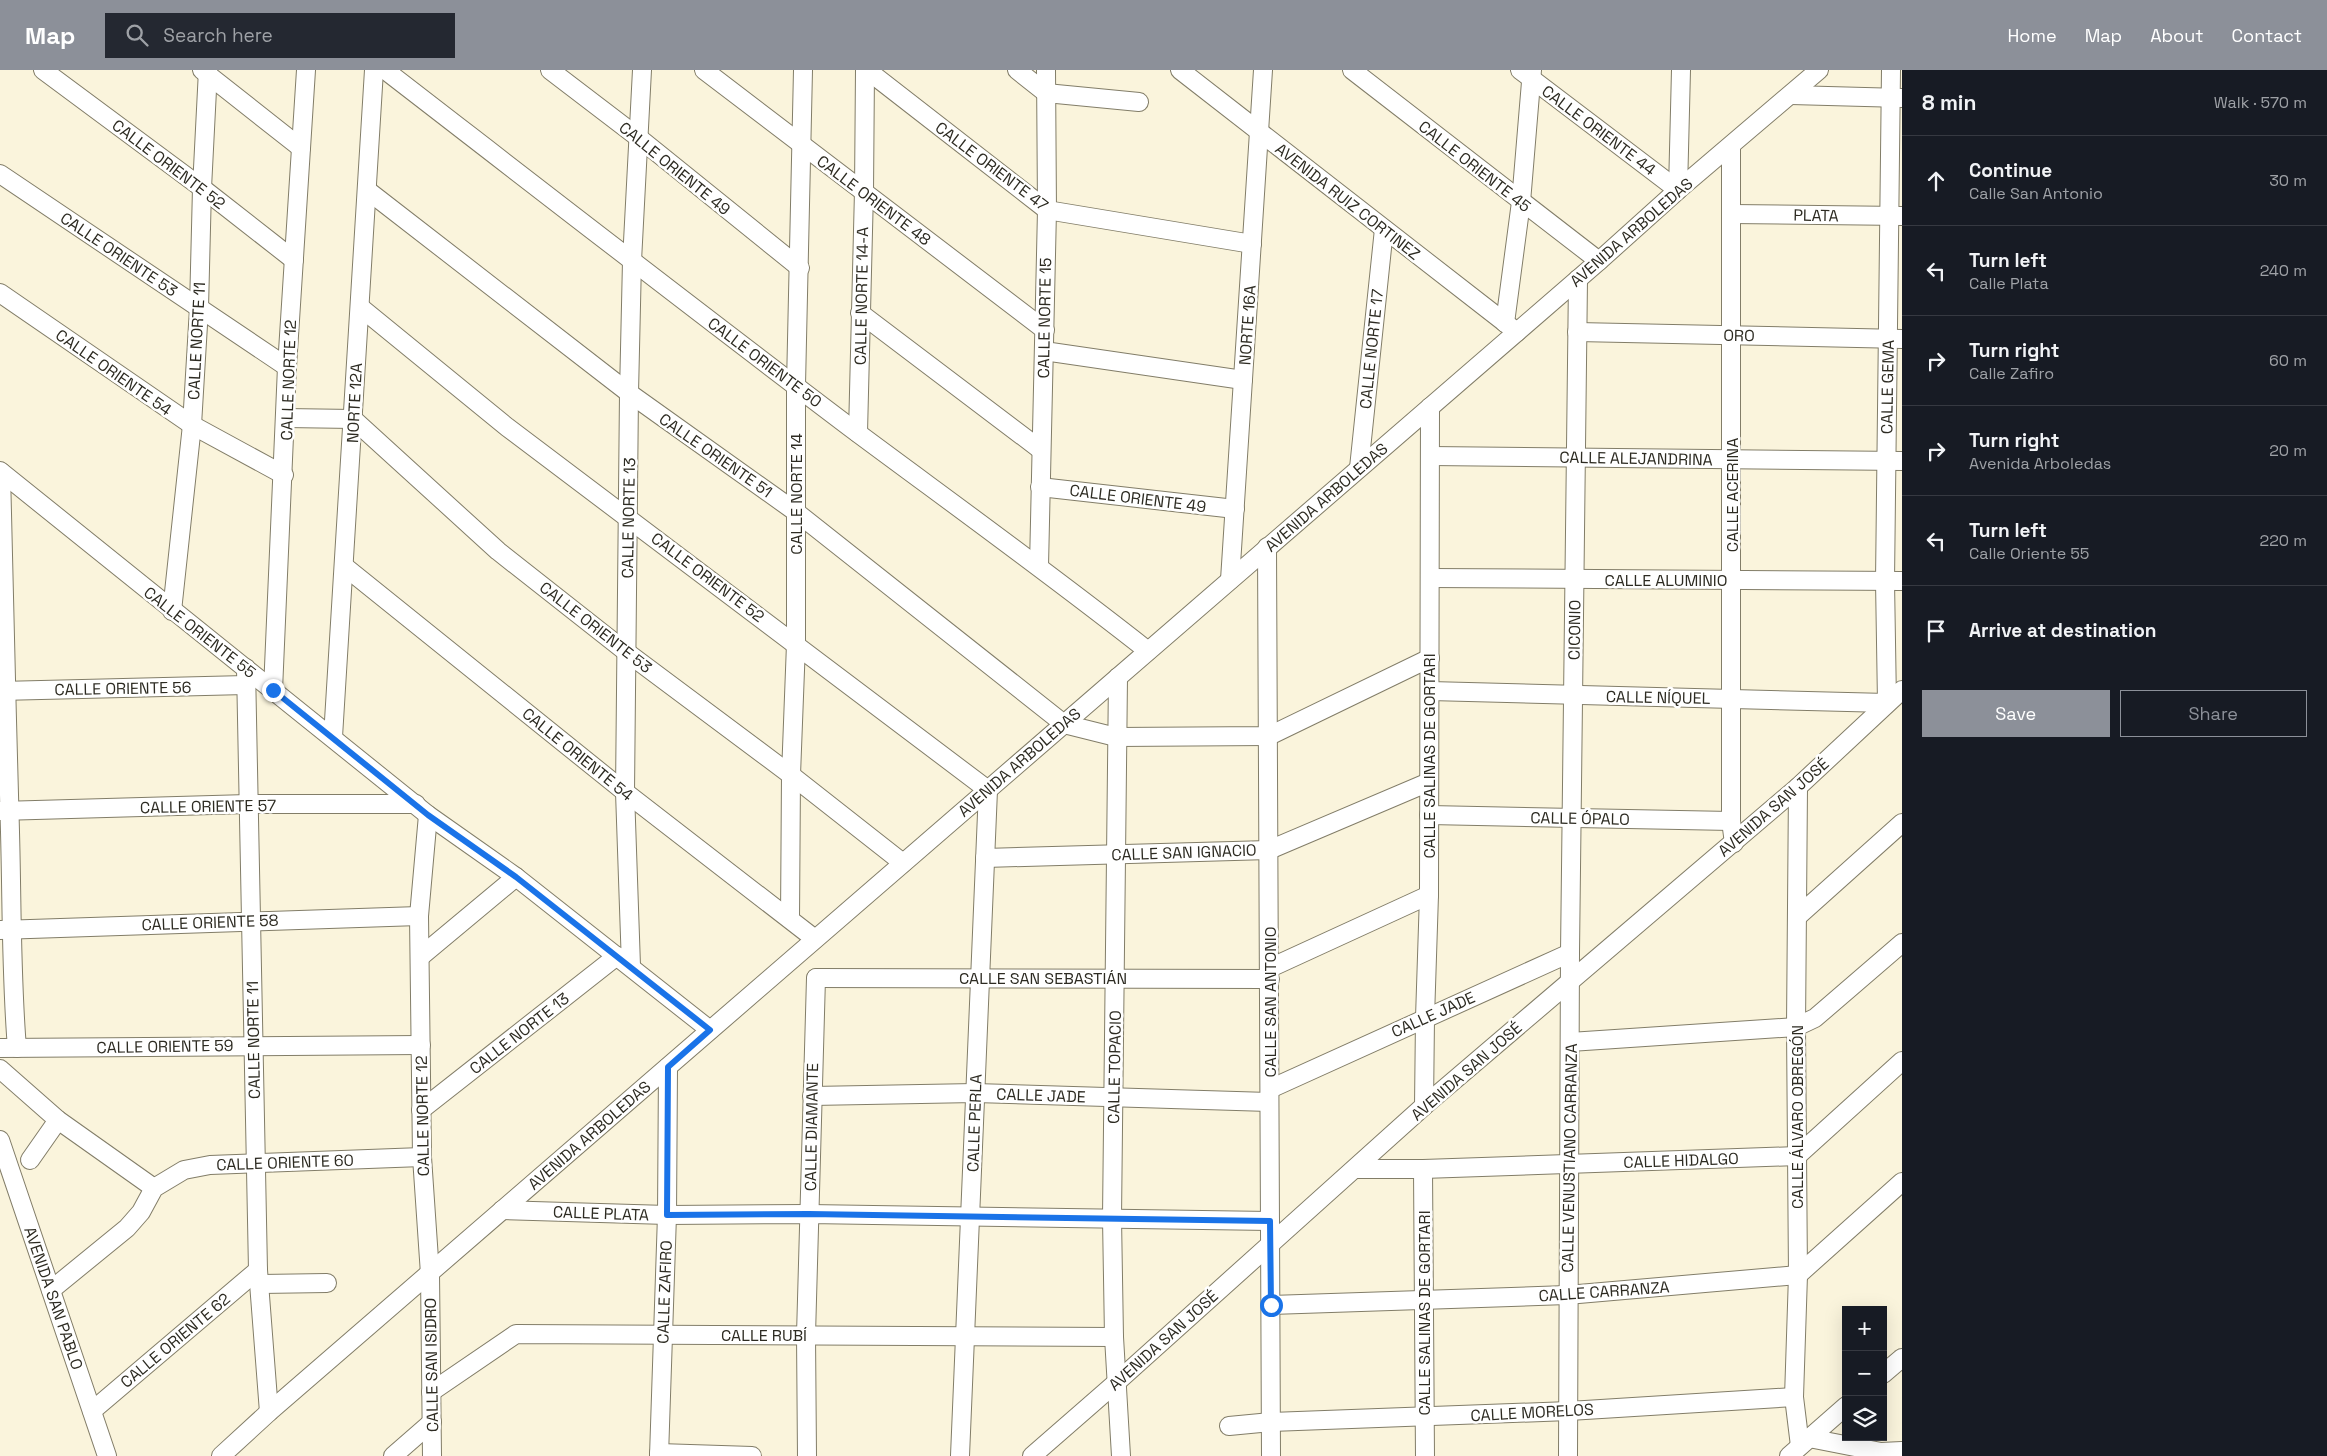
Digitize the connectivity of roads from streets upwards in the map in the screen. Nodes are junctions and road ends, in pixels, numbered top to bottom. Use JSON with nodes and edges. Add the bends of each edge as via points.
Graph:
{"nodes":[{"id":1,"x":43,"y":70,"type":"edge"},
{"id":2,"x":306,"y":70,"type":"edge"},
{"id":3,"x":374,"y":70,"type":"edge"},
{"id":4,"x":385,"y":70,"type":"edge"},
{"id":5,"x":550,"y":70,"type":"edge"},
{"id":6,"x":642,"y":70,"type":"edge"},
{"id":7,"x":704,"y":70,"type":"edge"},
{"id":8,"x":803,"y":70,"type":"edge"},
{"id":9,"x":866,"y":70,"type":"edge"},
{"id":10,"x":1017,"y":70,"type":"edge"},
{"id":11,"x":1046,"y":70,"type":"edge"},
{"id":12,"x":1180,"y":70,"type":"edge"},
{"id":13,"x":1204,"y":70,"type":"edge"},
{"id":14,"x":1264,"y":70,"type":"edge"},
{"id":15,"x":1352,"y":70,"type":"edge"},
{"id":16,"x":1681,"y":70,"type":"edge"},
{"id":17,"x":1819,"y":70,"type":"edge"},
{"id":18,"x":1891,"y":70,"type":"edge"},
{"id":19,"x":206,"y":71,"type":"edge"},
{"id":20,"x":1528,"y":73,"type":"edge"},
{"id":21,"x":1203,"y":88,"type":"junction"},
{"id":22,"x":1046,"y":92,"type":"junction"},
{"id":23,"x":1791,"y":95,"type":"junction"},
{"id":24,"x":1896,"y":98,"type":"edge"},
{"id":25,"x":1139,"y":102,"type":"dead end"},
{"id":26,"x":1260,"y":132,"type":"junction"},
{"id":27,"x":639,"y":138,"type":"junction"},
{"id":28,"x":803,"y":147,"type":"junction"},
{"id":29,"x":1730,"y":147,"type":"junction"},
{"id":30,"x":301,"y":148,"type":"junction"},
{"id":31,"x":0,"y":174,"type":"edge"},
{"id":32,"x":202,"y":188,"type":"junction"},
{"id":33,"x":367,"y":190,"type":"junction"},
{"id":34,"x":1678,"y":190,"type":"junction"},
{"id":35,"x":864,"y":191,"type":"junction"},
{"id":36,"x":1521,"y":202,"type":"junction"},
{"id":37,"x":1047,"y":210,"type":"junction"},
{"id":38,"x":1731,"y":214,"type":"junction"},
{"id":39,"x":1896,"y":216,"type":"edge"},
{"id":40,"x":1384,"y":229,"type":"junction"},
{"id":41,"x":1252,"y":244,"type":"junction"},
{"id":42,"x":294,"y":260,"type":"junction"},
{"id":43,"x":1599,"y":260,"type":"junction"},
{"id":44,"x":632,"y":261,"type":"junction"},
{"id":45,"x":800,"y":268,"type":"junction"},
{"id":46,"x":1578,"y":278,"type":"junction"},
{"id":47,"x":0,"y":293,"type":"edge"},
{"id":48,"x":360,"y":307,"type":"junction"},
{"id":49,"x":199,"y":308,"type":"junction"},
{"id":50,"x":860,"y":313,"type":"junction"},
{"id":51,"x":1511,"y":327,"type":"junction"},
{"id":52,"x":1045,"y":330,"type":"junction"},
{"id":53,"x":1577,"y":332,"type":"junction"},
{"id":54,"x":1731,"y":335,"type":"junction"},
{"id":55,"x":1894,"y":338,"type":"edge"},
{"id":56,"x":1044,"y":351,"type":"junction"},
{"id":57,"x":287,"y":367,"type":"junction"},
{"id":58,"x":1243,"y":380,"type":"junction"},
{"id":59,"x":796,"y":385,"type":"junction"},
{"id":60,"x":628,"y":393,"type":"junction"},
{"id":61,"x":1430,"y":407,"type":"junction"},
{"id":62,"x":286,"y":418,"type":"junction"},
{"id":63,"x":353,"y":419,"type":"junction"},
{"id":64,"x":192,"y":425,"type":"junction"},
{"id":65,"x":858,"y":433,"type":"junction"},
{"id":66,"x":1041,"y":450,"type":"junction"},
{"id":67,"x":1430,"y":456,"type":"junction"},
{"id":68,"x":1576,"y":458,"type":"junction"},
{"id":69,"x":1732,"y":459,"type":"junction"},
{"id":70,"x":1894,"y":461,"type":"edge"},
{"id":71,"x":1359,"y":468,"type":"junction"},
{"id":72,"x":1,"y":471,"type":"edge"},
{"id":73,"x":284,"y":475,"type":"junction"},
{"id":74,"x":1040,"y":487,"type":"junction"},
{"id":75,"x":1234,"y":509,"type":"junction"},
{"id":76,"x":796,"y":512,"type":"junction"},
{"id":77,"x":628,"y":517,"type":"junction"},
{"id":78,"x":1268,"y":547,"type":"junction"},
{"id":79,"x":344,"y":566,"type":"junction"},
{"id":80,"x":1040,"y":566,"type":"junction"},
{"id":81,"x":1430,"y":578,"type":"junction"},
{"id":82,"x":1574,"y":579,"type":"junction"},
{"id":83,"x":1230,"y":580,"type":"junction"},
{"id":84,"x":1732,"y":580,"type":"junction"},
{"id":85,"x":1893,"y":581,"type":"edge"},
{"id":86,"x":172,"y":611,"type":"junction"},
{"id":87,"x":796,"y":644,"type":"junction"},
{"id":88,"x":625,"y":651,"type":"junction"},
{"id":89,"x":1148,"y":651,"type":"junction"},
{"id":90,"x":1430,"y":658,"type":"junction"},
{"id":91,"x":246,"y":677,"type":"junction"},
{"id":92,"x":1118,"y":677,"type":"junction"},
{"id":93,"x":273,"y":690,"type":"junction"},
{"id":94,"x":1902,"y":690,"type":"edge"},
{"id":95,"x":2,"y":691,"type":"edge"},
{"id":96,"x":1430,"y":691,"type":"junction"},
{"id":97,"x":1573,"y":695,"type":"junction"},
{"id":98,"x":1732,"y":698,"type":"junction"},
{"id":99,"x":1887,"y":703,"type":"junction"},
{"id":100,"x":1064,"y":724,"type":"junction"},
{"id":101,"x":1269,"y":736,"type":"junction"},
{"id":102,"x":333,"y":737,"type":"junction"},
{"id":103,"x":1116,"y":737,"type":"junction"},
{"id":104,"x":791,"y":775,"type":"junction"},
{"id":105,"x":1429,"y":782,"type":"junction"},
{"id":106,"x":1798,"y":788,"type":"junction"},
{"id":107,"x":988,"y":790,"type":"junction"},
{"id":108,"x":626,"y":792,"type":"junction"},
{"id":109,"x":248,"y":804,"type":"junction"},
{"id":110,"x":422,"y":809,"type":"junction"},
{"id":111,"x":5,"y":811,"type":"edge"},
{"id":112,"x":1429,"y":815,"type":"junction"},
{"id":113,"x":1572,"y":818,"type":"junction"},
{"id":114,"x":1731,"y":821,"type":"junction"},
{"id":115,"x":1902,"y":824,"type":"edge"},
{"id":116,"x":1734,"y":843,"type":"junction"},
{"id":117,"x":1269,"y":850,"type":"junction"},
{"id":118,"x":1116,"y":854,"type":"junction"},
{"id":119,"x":985,"y":858,"type":"junction"},
{"id":120,"x":902,"y":863,"type":"junction"},
{"id":121,"x":516,"y":877,"type":"junction"},
{"id":122,"x":1429,"y":895,"type":"junction"},
{"id":123,"x":419,"y":916,"type":"junction"},
{"id":124,"x":1798,"y":917,"type":"junction"},
{"id":125,"x":790,"y":919,"type":"junction"},
{"id":126,"x":250,"y":920,"type":"junction"},
{"id":127,"x":6,"y":930,"type":"edge"},
{"id":128,"x":815,"y":939,"type":"junction"},
{"id":129,"x":1902,"y":943,"type":"edge"},
{"id":130,"x":1570,"y":953,"type":"junction"},
{"id":131,"x":796,"y":956,"type":"junction"},
{"id":132,"x":420,"y":957,"type":"junction"},
{"id":133,"x":624,"y":961,"type":"junction"},
{"id":134,"x":1270,"y":973,"type":"junction"},
{"id":135,"x":816,"y":978,"type":"junction"},
{"id":136,"x":981,"y":978,"type":"junction"},
{"id":137,"x":1116,"y":979,"type":"junction"},
{"id":138,"x":1570,"y":981,"type":"junction"},
{"id":139,"x":1425,"y":1018,"type":"junction"},
{"id":140,"x":1796,"y":1027,"type":"junction"},
{"id":141,"x":710,"y":1030,"type":"junction"},
{"id":142,"x":1570,"y":1042,"type":"junction"},
{"id":143,"x":254,"y":1044,"type":"junction"},
{"id":144,"x":420,"y":1045,"type":"junction"},
{"id":145,"x":8,"y":1048,"type":"edge"},
{"id":146,"x":1902,"y":1062,"type":"edge"},
{"id":147,"x":668,"y":1067,"type":"junction"},
{"id":148,"x":0,"y":1069,"type":"edge"},
{"id":149,"x":975,"y":1093,"type":"junction"},
{"id":150,"x":1270,"y":1095,"type":"junction"},
{"id":151,"x":812,"y":1096,"type":"junction"},
{"id":152,"x":1113,"y":1097,"type":"junction"},
{"id":153,"x":1424,"y":1106,"type":"junction"},
{"id":154,"x":421,"y":1110,"type":"junction"},
{"id":155,"x":58,"y":1120,"type":"junction"},
{"id":156,"x":0,"y":1140,"type":"edge"},
{"id":157,"x":1797,"y":1156,"type":"junction"},
{"id":158,"x":422,"y":1157,"type":"junction"},
{"id":159,"x":30,"y":1160,"type":"dead end"},
{"id":160,"x":256,"y":1163,"type":"junction"},
{"id":161,"x":1570,"y":1163,"type":"junction"},
{"id":162,"x":1356,"y":1169,"type":"junction"},
{"id":163,"x":1423,"y":1169,"type":"junction"},
{"id":164,"x":1902,"y":1182,"type":"edge"},
{"id":165,"x":154,"y":1188,"type":"junction"},
{"id":166,"x":502,"y":1210,"type":"junction"},
{"id":167,"x":809,"y":1214,"type":"junction"},
{"id":168,"x":667,"y":1215,"type":"junction"},
{"id":169,"x":970,"y":1216,"type":"junction"},
{"id":170,"x":1112,"y":1218,"type":"junction"},
{"id":171,"x":1270,"y":1221,"type":"junction"},
{"id":172,"x":1270,"y":1243,"type":"junction"},
{"id":173,"x":430,"y":1274,"type":"junction"},
{"id":174,"x":1798,"y":1275,"type":"junction"},
{"id":175,"x":259,"y":1277,"type":"junction"},
{"id":176,"x":327,"y":1283,"type":"dead end"},
{"id":177,"x":51,"y":1290,"type":"junction"},
{"id":178,"x":1567,"y":1295,"type":"junction"},
{"id":179,"x":1424,"y":1300,"type":"junction"},
{"id":180,"x":1271,"y":1305,"type":"junction"},
{"id":181,"x":806,"y":1335,"type":"junction"},
{"id":182,"x":662,"y":1336,"type":"junction"},
{"id":183,"x":965,"y":1336,"type":"junction"},
{"id":184,"x":1114,"y":1338,"type":"junction"},
{"id":185,"x":1902,"y":1358,"type":"edge"},
{"id":186,"x":1887,"y":1371,"type":"edge"},
{"id":187,"x":1118,"y":1382,"type":"junction"},
{"id":188,"x":431,"y":1392,"type":"junction"},
{"id":189,"x":1794,"y":1397,"type":"junction"},
{"id":190,"x":1842,"y":1409,"type":"edge"},
{"id":191,"x":92,"y":1411,"type":"junction"},
{"id":192,"x":1569,"y":1411,"type":"junction"},
{"id":193,"x":269,"y":1412,"type":"junction"},
{"id":194,"x":1425,"y":1418,"type":"junction"},
{"id":195,"x":432,"y":1422,"type":"junction"},
{"id":196,"x":1271,"y":1422,"type":"junction"},
{"id":197,"x":1229,"y":1426,"type":"dead end"},
{"id":198,"x":1799,"y":1447,"type":"edge"},
{"id":199,"x":1881,"y":1448,"type":"edge"},
{"id":200,"x":1902,"y":1451,"type":"edge"},
{"id":201,"x":659,"y":1454,"type":"edge"},
{"id":202,"x":107,"y":1456,"type":"edge"},
{"id":203,"x":221,"y":1456,"type":"edge"},
{"id":204,"x":393,"y":1456,"type":"edge"},
{"id":205,"x":432,"y":1456,"type":"edge"},
{"id":206,"x":752,"y":1456,"type":"edge"},
{"id":207,"x":807,"y":1456,"type":"edge"},
{"id":208,"x":960,"y":1456,"type":"edge"},
{"id":209,"x":1032,"y":1456,"type":"edge"},
{"id":210,"x":1121,"y":1456,"type":"edge"},
{"id":211,"x":1271,"y":1456,"type":"edge"},
{"id":212,"x":1425,"y":1456,"type":"edge"},
{"id":213,"x":1568,"y":1456,"type":"edge"}],
"edges":[{"from":1,"to":32,"type":"street","name":"CALLE ORIENTE 52"},
{"from":2,"to":30,"type":"street","name":"CALLE NORTE 12"},
{"from":3,"to":33,"type":"street","name":"NORTE 12A"},
{"from":4,"to":44,"type":"street","name":"CALLE ORIENTE 50"},
{"from":5,"to":27,"type":"street","name":"CALLE ORIENTE 49"},
{"from":6,"to":27,"type":"street","name":"CALLE NORTE 13"},
{"from":7,"to":28,"type":"street","name":"CALLE ORIENTE 48"},
{"from":8,"to":28,"type":"street","name":"CALLE NORTE 14"},
{"from":9,"to":35,"type":"street","name":"CALLE NORTE 14-A"},
{"from":9,"to":37,"type":"street","name":"CALLE ORIENTE 47"},
{"from":10,"to":22,"type":"street"},
{"from":11,"to":22,"type":"street","name":"CALLE NORTE 15"},
{"from":12,"to":21,"type":"street","name":"AVENIDA RUIZ CORTINEZ"},
{"from":13,"to":21,"type":"street"},
{"from":14,"to":26,"type":"street","name":"NORTE 16A"},
{"from":15,"to":36,"type":"street","name":"CALLE ORIENTE 45"},
{"from":16,"to":34,"type":"street"},
{"from":17,"to":23,"type":"street","name":"AVENIDA ARBOLEDAS"},
{"from":18,"to":24,"type":"street","name":"CALLE GEMA"},
{"from":19,"to":30,"type":"street"},
{"from":19,"to":32,"type":"street","name":"CALLE NORTE 11"},
{"from":20,"to":34,"type":"street","name":"CALLE ORIENTE 44"},
{"from":20,"to":36,"type":"street"},
{"from":21,"to":26,"type":"street","name":"AVENIDA RUIZ CORTINEZ"},
{"from":22,"to":25,"type":"street"},
{"from":22,"to":37,"type":"street","name":"CALLE NORTE 15"},
{"from":23,"to":24,"type":"street"},
{"from":23,"to":29,"type":"street","name":"AVENIDA ARBOLEDAS"},
{"from":24,"to":39,"type":"street","name":"CALLE GEMA"},
{"from":26,"to":40,"type":"street","name":"AVENIDA RUIZ CORTINEZ"},
{"from":26,"to":41,"type":"street","name":"NORTE 16A"},
{"from":27,"to":44,"type":"street","name":"CALLE NORTE 13"},
{"from":27,"to":45,"type":"street","name":"CALLE ORIENTE 49"},
{"from":28,"to":35,"type":"street","name":"CALLE ORIENTE 48"},
{"from":28,"to":45,"type":"street","name":"CALLE NORTE 14"},
{"from":29,"to":34,"type":"street","name":"AVENIDA ARBOLEDAS"},
{"from":29,"to":38,"type":"street","name":"CALLE ACERINA"},
{"from":30,"to":42,"type":"street","name":"CALLE NORTE 12"},
{"from":31,"to":49,"type":"street","name":"CALLE ORIENTE 53"},
{"from":32,"to":42,"type":"street","name":"CALLE ORIENTE 52"},
{"from":32,"to":49,"type":"street","name":"CALLE NORTE 11"},
{"from":33,"to":48,"type":"street","name":"NORTE 12A"},
{"from":33,"to":60,"type":"street","name":"CALLE ORIENTE 51"},
{"from":34,"to":43,"type":"street","name":"AVENIDA ARBOLEDAS"},
{"from":35,"to":50,"type":"street","name":"CALLE NORTE 14-A"},
{"from":35,"to":52,"type":"street","name":"CALLE ORIENTE 48"},
{"from":36,"to":43,"type":"street","name":"CALLE ORIENTE 45"},
{"from":36,"to":51,"type":"street"},
{"from":37,"to":41,"type":"street","name":"CALLE ORIENTE 47"},
{"from":37,"to":52,"type":"street","name":"CALLE NORTE 15"},
{"from":38,"to":39,"type":"street","name":"PLATA"},
{"from":38,"to":54,"type":"street","name":"CALLE ACERINA"},
{"from":39,"to":55,"type":"street","name":"CALLE GEMA"},
{"from":40,"to":51,"type":"street","name":"AVENIDA RUIZ CORTINEZ"},
{"from":40,"to":71,"type":"street","name":"CALLE NORTE 17"},
{"from":41,"to":58,"type":"street","name":"NORTE 16A"},
{"from":42,"to":57,"type":"street","name":"CALLE NORTE 12"},
{"from":43,"to":46,"type":"street","name":"AVENIDA ARBOLEDAS"},
{"from":44,"to":59,"type":"street","name":"CALLE ORIENTE 50"},
{"from":44,"to":60,"type":"street","name":"CALLE NORTE 13"},
{"from":45,"to":59,"type":"street","name":"CALLE NORTE 14"},
{"from":46,"to":51,"type":"street","name":"AVENIDA ARBOLEDAS"},
{"from":46,"to":53,"type":"street","name":"CICONIO"},
{"from":47,"to":64,"type":"street","name":"CALLE ORIENTE 54"},
{"from":48,"to":63,"type":"street","name":"NORTE 12A"},
{"from":48,"to":77,"type":"street","name":"CALLE ORIENTE 52","via":[[507,427]]},
{"from":49,"to":57,"type":"street","name":"CALLE ORIENTE 53"},
{"from":49,"to":64,"type":"street","name":"CALLE NORTE 11"},
{"from":50,"to":65,"type":"street","name":"CALLE NORTE 14-A"},
{"from":50,"to":66,"type":"street"},
{"from":51,"to":61,"type":"street","name":"AVENIDA ARBOLEDAS"},
{"from":52,"to":56,"type":"street","name":"CALLE NORTE 15"},
{"from":53,"to":54,"type":"street","name":"ORO"},
{"from":53,"to":68,"type":"street","name":"CICONIO"},
{"from":54,"to":55,"type":"street","name":"ORO"},
{"from":54,"to":69,"type":"street","name":"CALLE ACERINA"},
{"from":55,"to":70,"type":"street","name":"CALLE GEMA"},
{"from":56,"to":58,"type":"street"},
{"from":56,"to":66,"type":"street","name":"CALLE NORTE 15"},
{"from":57,"to":62,"type":"street","name":"CALLE NORTE 12"},
{"from":58,"to":75,"type":"street","name":"NORTE 16A"},
{"from":59,"to":65,"type":"street","name":"CALLE ORIENTE 50"},
{"from":59,"to":76,"type":"street","name":"CALLE NORTE 14"},
{"from":60,"to":76,"type":"street","name":"CALLE ORIENTE 51"},
{"from":60,"to":77,"type":"street","name":"CALLE NORTE 13"},
{"from":61,"to":67,"type":"street","name":"CALLE SALINAS DE GORTARI"},
{"from":61,"to":71,"type":"street","name":"AVENIDA ARBOLEDAS"},
{"from":62,"to":63,"type":"street"},
{"from":62,"to":73,"type":"street","name":"CALLE NORTE 12"},
{"from":63,"to":79,"type":"street","name":"NORTE 12A"},
{"from":63,"to":88,"type":"street","name":"CALLE ORIENTE 53","via":[[498,551]]},
{"from":64,"to":73,"type":"street","name":"CALLE ORIENTE 54"},
{"from":64,"to":86,"type":"street","name":"CALLE NORTE 11"},
{"from":65,"to":80,"type":"street","name":"CALLE ORIENTE 50"},
{"from":66,"to":74,"type":"street","name":"CALLE NORTE 15"},
{"from":67,"to":68,"type":"street","name":"CALLE ALEJANDRINA"},
{"from":67,"to":81,"type":"street","name":"CALLE SALINAS DE GORTARI"},
{"from":68,"to":69,"type":"street","name":"CALLE ALEJANDRINA"},
{"from":68,"to":82,"type":"street","name":"CICONIO"},
{"from":69,"to":70,"type":"street","name":"CALLE ALEJANDRINA"},
{"from":69,"to":84,"type":"street","name":"CALLE ACERINA"},
{"from":70,"to":85,"type":"street","name":"CALLE GEMA"},
{"from":71,"to":78,"type":"street","name":"AVENIDA ARBOLEDAS"},
{"from":72,"to":86,"type":"street","name":"CALLE ORIENTE 55"},
{"from":72,"to":95,"type":"street"},
{"from":73,"to":93,"type":"street","name":"CALLE NORTE 12"},
{"from":74,"to":75,"type":"street","name":"CALLE ORIENTE 49"},
{"from":74,"to":80,"type":"street","name":"CALLE NORTE 15"},
{"from":75,"to":83,"type":"street","name":"NORTE 16A"},
{"from":76,"to":87,"type":"street","name":"CALLE NORTE 14"},
{"from":76,"to":100,"type":"street","name":"CALLE ORIENTE 51"},
{"from":77,"to":87,"type":"street","name":"CALLE ORIENTE 52"},
{"from":77,"to":88,"type":"street","name":"CALLE NORTE 13"},
{"from":78,"to":83,"type":"street","name":"AVENIDA ARBOLEDAS"},
{"from":78,"to":101,"type":"street","name":"CALLE SAN ANTONIO"},
{"from":79,"to":102,"type":"street","name":"NORTE 12A"},
{"from":79,"to":108,"type":"street","name":"CALLE ORIENTE 54"},
{"from":80,"to":89,"type":"street","name":"CALLE ORIENTE 50"},
{"from":81,"to":82,"type":"street","name":"CALLE ALUMINIO"},
{"from":81,"to":90,"type":"street","name":"CALLE SALINAS DE GORTARI"},
{"from":82,"to":84,"type":"street","name":"CALLE ALUMINIO"},
{"from":82,"to":97,"type":"street","name":"CICONIO"},
{"from":83,"to":89,"type":"street","name":"AVENIDA ARBOLEDAS"},
{"from":84,"to":85,"type":"street","name":"CALLE ALUMINIO"},
{"from":84,"to":98,"type":"street","name":"CALLE ACERINA"},
{"from":85,"to":99,"type":"street","name":"CALLE GEMA"},
{"from":86,"to":91,"type":"street","name":"CALLE ORIENTE 55"},
{"from":87,"to":104,"type":"street","name":"CALLE NORTE 14"},
{"from":87,"to":107,"type":"street","name":"CALLE ORIENTE 52"},
{"from":88,"to":104,"type":"street","name":"CALLE ORIENTE 53"},
{"from":88,"to":108,"type":"street","name":"CALLE NORTE 13"},
{"from":89,"to":92,"type":"street","name":"AVENIDA ARBOLEDAS"},
{"from":90,"to":96,"type":"street","name":"CALLE SALINAS DE GORTARI"},
{"from":90,"to":101,"type":"street"},
{"from":91,"to":93,"type":"street","name":"CALLE ORIENTE 55"},
{"from":91,"to":95,"type":"street","name":"CALLE ORIENTE 56"},
{"from":91,"to":109,"type":"street","name":"CALLE NORTE 11"},
{"from":92,"to":100,"type":"street","name":"AVENIDA ARBOLEDAS"},
{"from":92,"to":103,"type":"street","name":"CALLE TOPACIO"},
{"from":93,"to":102,"type":"street","name":"CALLE ORIENTE 55"},
{"from":94,"to":99,"type":"street","name":"AVENIDA SAN JOSÉ"},
{"from":95,"to":111,"type":"street"},
{"from":96,"to":97,"type":"street","name":"CALLE NÍQUEL"},
{"from":96,"to":105,"type":"street","name":"CALLE SALINAS DE GORTARI"},
{"from":97,"to":98,"type":"street","name":"CALLE NÍQUEL"},
{"from":97,"to":113,"type":"street","name":"CICONIO"},
{"from":98,"to":99,"type":"street","name":"CALLE NÍQUEL"},
{"from":98,"to":114,"type":"street","name":"CALLE ACERINA"},
{"from":99,"to":106,"type":"street","name":"AVENIDA SAN JOSÉ"},
{"from":100,"to":103,"type":"street"},
{"from":100,"to":107,"type":"street","name":"AVENIDA ARBOLEDAS"},
{"from":101,"to":103,"type":"street"},
{"from":101,"to":117,"type":"street","name":"CALLE SAN ANTONIO"},
{"from":102,"to":110,"type":"street","name":"CALLE ORIENTE 55"},
{"from":103,"to":118,"type":"street","name":"CALLE TOPACIO"},
{"from":104,"to":120,"type":"street","name":"CALLE ORIENTE 53"},
{"from":104,"to":125,"type":"street","name":"CALLE NORTE 14"},
{"from":105,"to":112,"type":"street","name":"CALLE SALINAS DE GORTARI"},
{"from":105,"to":117,"type":"street","name":"CALLE SAN IGNACIO"},
{"from":106,"to":116,"type":"street","name":"AVENIDA SAN JOSÉ"},
{"from":106,"to":124,"type":"street","name":"CALLE ÁLVARO OBREGÓN"},
{"from":107,"to":119,"type":"street","name":"CALLE PERLA"},
{"from":107,"to":120,"type":"street","name":"AVENIDA ARBOLEDAS"},
{"from":108,"to":125,"type":"street","name":"CALLE ORIENTE 54"},
{"from":108,"to":133,"type":"street","name":"CALLE NORTE 13"},
{"from":109,"to":110,"type":"street","name":"CALLE ORIENTE 57"},
{"from":109,"to":111,"type":"street","name":"CALLE ORIENTE 57"},
{"from":109,"to":126,"type":"street","name":"CALLE NORTE 11"},
{"from":110,"to":121,"type":"street","name":"CALLE ORIENTE 55"},
{"from":110,"to":123,"type":"street","name":"CALLE NORTE 12"},
{"from":111,"to":127,"type":"street"},
{"from":112,"to":113,"type":"street","name":"CALLE ÓPALO"},
{"from":112,"to":122,"type":"street","name":"CALLE SALINAS DE GORTARI"},
{"from":113,"to":114,"type":"street","name":"CALLE ÓPALO"},
{"from":113,"to":130,"type":"street","name":"CICONIO"},
{"from":114,"to":116,"type":"street","name":"CALLE ACERINA"},
{"from":115,"to":124,"type":"street"},
{"from":116,"to":138,"type":"street","name":"AVENIDA SAN JOSÉ"},
{"from":117,"to":118,"type":"street","name":"CALLE SAN IGNACIO"},
{"from":117,"to":134,"type":"street","name":"CALLE SAN ANTONIO"},
{"from":118,"to":119,"type":"street","name":"CALLE SAN IGNACIO"},
{"from":118,"to":137,"type":"street","name":"CALLE TOPACIO"},
{"from":119,"to":136,"type":"street","name":"CALLE PERLA"},
{"from":120,"to":128,"type":"street","name":"AVENIDA ARBOLEDAS"},
{"from":121,"to":132,"type":"street"},
{"from":121,"to":133,"type":"street","name":"CALLE ORIENTE 55"},
{"from":122,"to":134,"type":"street","name":"CALLE SAN SEBASTIÁN"},
{"from":122,"to":139,"type":"street","name":"CALLE SALINAS DE GORTARI"},
{"from":123,"to":126,"type":"street","name":"CALLE ORIENTE 58"},
{"from":123,"to":132,"type":"street","name":"CALLE NORTE 12"},
{"from":124,"to":140,"type":"street","name":"CALLE ÁLVARO OBREGÓN"},
{"from":125,"to":128,"type":"street","name":"CALLE ORIENTE 54"},
{"from":126,"to":127,"type":"street","name":"CALLE ORIENTE 58"},
{"from":126,"to":143,"type":"street","name":"CALLE NORTE 11"},
{"from":127,"to":145,"type":"street","via":[[12,981]]},
{"from":128,"to":131,"type":"street","name":"AVENIDA ARBOLEDAS"},
{"from":129,"to":140,"type":"street","via":[[1816,1018]]},
{"from":130,"to":138,"type":"street","name":"CICONIO"},
{"from":130,"to":139,"type":"street","name":"CALLE JADE"},
{"from":131,"to":135,"type":"street"},
{"from":131,"to":141,"type":"street","name":"AVENIDA ARBOLEDAS"},
{"from":132,"to":144,"type":"street","name":"CALLE NORTE 12"},
{"from":133,"to":141,"type":"street","name":"CALLE ORIENTE 55"},
{"from":133,"to":154,"type":"street","name":"CALLE NORTE 13"},
{"from":134,"to":137,"type":"street","name":"CALLE SAN SEBASTIÁN"},
{"from":134,"to":150,"type":"street","name":"CALLE SAN ANTONIO"},
{"from":135,"to":136,"type":"street","name":"CALLE SAN SEBASTIÁN"},
{"from":135,"to":151,"type":"street","name":"CALLE DIAMANTE"},
{"from":136,"to":137,"type":"street","name":"CALLE SAN SEBASTIÁN"},
{"from":136,"to":149,"type":"street","name":"CALLE PERLA"},
{"from":137,"to":152,"type":"street","name":"CALLE TOPACIO"},
{"from":138,"to":142,"type":"street","name":"CALLE VENUSTIANO CARRANZA"},
{"from":138,"to":153,"type":"street","name":"AVENIDA SAN JOSÉ"},
{"from":139,"to":150,"type":"street","name":"CALLE JADE"},
{"from":139,"to":153,"type":"street","name":"CALLE SALINAS DE GORTARI"},
{"from":140,"to":142,"type":"street"},
{"from":140,"to":157,"type":"street","name":"CALLE ÁLVARO OBREGÓN"},
{"from":141,"to":147,"type":"street","name":"AVENIDA ARBOLEDAS"},
{"from":142,"to":161,"type":"street","name":"CALLE VENUSTIANO CARRANZA"},
{"from":143,"to":144,"type":"street","name":"CALLE ORIENTE 59"},
{"from":143,"to":145,"type":"street","name":"CALLE ORIENTE 59"},
{"from":143,"to":160,"type":"street","name":"CALLE NORTE 11"},
{"from":144,"to":154,"type":"street","name":"CALLE NORTE 12"},
{"from":146,"to":157,"type":"street"},
{"from":147,"to":166,"type":"street","name":"AVENIDA ARBOLEDAS"},
{"from":147,"to":168,"type":"street","name":"CALLE ZAFIRO"},
{"from":148,"to":155,"type":"street"},
{"from":149,"to":151,"type":"street","name":"CALLE JADE"},
{"from":149,"to":152,"type":"street","name":"CALLE JADE"},
{"from":149,"to":169,"type":"street","name":"CALLE PERLA"},
{"from":150,"to":152,"type":"street","name":"CALLE JADE"},
{"from":150,"to":171,"type":"street","name":"CALLE SAN ANTONIO"},
{"from":151,"to":167,"type":"street","name":"CALLE DIAMANTE"},
{"from":152,"to":170,"type":"street","name":"CALLE TOPACIO"},
{"from":153,"to":162,"type":"street","name":"AVENIDA SAN JOSÉ"},
{"from":154,"to":158,"type":"street","name":"CALLE NORTE 12"},
{"from":155,"to":159,"type":"street"},
{"from":155,"to":165,"type":"street"},
{"from":156,"to":177,"type":"street","name":"AVENIDA SAN PABLO"},
{"from":157,"to":161,"type":"street","name":"CALLE HIDALGO"},
{"from":157,"to":174,"type":"street","name":"CALLE ÁLVARO OBREGÓN"},
{"from":158,"to":160,"type":"street","name":"CALLE ORIENTE 60"},
{"from":158,"to":173,"type":"street","name":"CALLE NORTE 12"},
{"from":160,"to":165,"type":"street","name":"CALLE ORIENTE 60","via":[[184,1170]]},
{"from":160,"to":175,"type":"street","name":"CALLE NORTE 11"},
{"from":161,"to":163,"type":"street","name":"CALLE HIDALGO"},
{"from":161,"to":178,"type":"street","name":"CALLE VENUSTIANO CARRANZA"},
{"from":162,"to":163,"type":"street","name":"CALLE HIDALGO"},
{"from":162,"to":172,"type":"street","name":"AVENIDA SAN JOSÉ"},
{"from":163,"to":179,"type":"street","name":"CALLE SALINAS DE GORTARI"},
{"from":164,"to":174,"type":"street"},
{"from":165,"to":177,"type":"street","via":[[141,1212],[127,1228]]},
{"from":166,"to":168,"type":"street","name":"CALLE PLATA"},
{"from":166,"to":173,"type":"street","name":"AVENIDA ARBOLEDAS"},
{"from":167,"to":168,"type":"street","name":"CALLE PLATA"},
{"from":167,"to":169,"type":"street","name":"CALLE PLATA"},
{"from":167,"to":181,"type":"street","name":"CALLE DIAMANTE"},
{"from":168,"to":182,"type":"street","name":"CALLE ZAFIRO"},
{"from":169,"to":170,"type":"street","name":"CALLE PLATA"},
{"from":169,"to":183,"type":"street","name":"CALLE PERLA"},
{"from":170,"to":171,"type":"street","name":"CALLE PLATA"},
{"from":170,"to":184,"type":"street","name":"CALLE TOPACIO"},
{"from":171,"to":172,"type":"street","name":"CALLE SAN ANTONIO"},
{"from":172,"to":180,"type":"street","name":"CALLE SAN ANTONIO"},
{"from":172,"to":187,"type":"street","name":"AVENIDA SAN JOSÉ"},
{"from":173,"to":188,"type":"street","name":"CALLE SAN ISIDRO"},
{"from":173,"to":193,"type":"street","name":"AVENIDA ARBOLEDAS"},
{"from":174,"to":178,"type":"street","name":"CALLE CARRANZA"},
{"from":174,"to":189,"type":"street","name":"CALLE ÁLVARO OBREGÓN"},
{"from":175,"to":176,"type":"street"},
{"from":175,"to":191,"type":"street","name":"CALLE ORIENTE 62"},
{"from":175,"to":193,"type":"street","name":"CALLE NORTE 11"},
{"from":177,"to":191,"type":"street","name":"AVENIDA SAN PABLO"},
{"from":178,"to":179,"type":"street","name":"CALLE CARRANZA"},
{"from":178,"to":192,"type":"street","name":"CALLE VENUSTIANO CARRANZA"},
{"from":179,"to":180,"type":"street","name":"CALLE CARRANZA"},
{"from":179,"to":194,"type":"street","name":"CALLE SALINAS DE GORTARI"},
{"from":180,"to":196,"type":"street","name":"CALLE SAN ANTONIO"},
{"from":181,"to":182,"type":"street","name":"CALLE RUBÍ"},
{"from":181,"to":183,"type":"street","name":"CALLE RUBÍ"},
{"from":181,"to":207,"type":"street","name":"CALLE DIAMANTE"},
{"from":182,"to":188,"type":"street","name":"CALLE RUBÍ","via":[[516,1334]]},
{"from":182,"to":201,"type":"street","name":"CALLE ZAFIRO"},
{"from":183,"to":184,"type":"street","name":"CALLE RUBÍ"},
{"from":183,"to":208,"type":"street","name":"CALLE PERLA"},
{"from":184,"to":187,"type":"street","name":"CALLE TOPACIO"},
{"from":185,"to":186,"type":"street"},
{"from":187,"to":209,"type":"street","name":"AVENIDA SAN JOSÉ"},
{"from":187,"to":210,"type":"street","name":"CALLE TOPACIO"},
{"from":188,"to":195,"type":"street","name":"CALLE SAN ISIDRO"},
{"from":189,"to":192,"type":"street","name":"CALLE MORELOS"},
{"from":189,"to":198,"type":"street","name":"CALLE ÁLVARO OBREGÓN"},
{"from":190,"to":198,"type":"street"},
{"from":191,"to":202,"type":"street","name":"AVENIDA SAN PABLO"},
{"from":192,"to":194,"type":"street","name":"CALLE MORELOS"},
{"from":192,"to":213,"type":"street","name":"CALLE VENUSTIANO CARRANZA"},
{"from":193,"to":203,"type":"street","name":"AVENIDA ARBOLEDAS"},
{"from":194,"to":196,"type":"street","name":"CALLE MORELOS"},
{"from":194,"to":212,"type":"street","name":"CALLE SALINAS DE GORTARI"},
{"from":195,"to":204,"type":"street"},
{"from":195,"to":205,"type":"street","name":"CALLE SAN ISIDRO"},
{"from":196,"to":197,"type":"street","name":"CALLE MORELOS"},
{"from":196,"to":211,"type":"street","name":"CALLE SAN ANTONIO"},
{"from":198,"to":199,"type":"street"},
{"from":199,"to":200,"type":"street"},
{"from":201,"to":206,"type":"street"}]}
